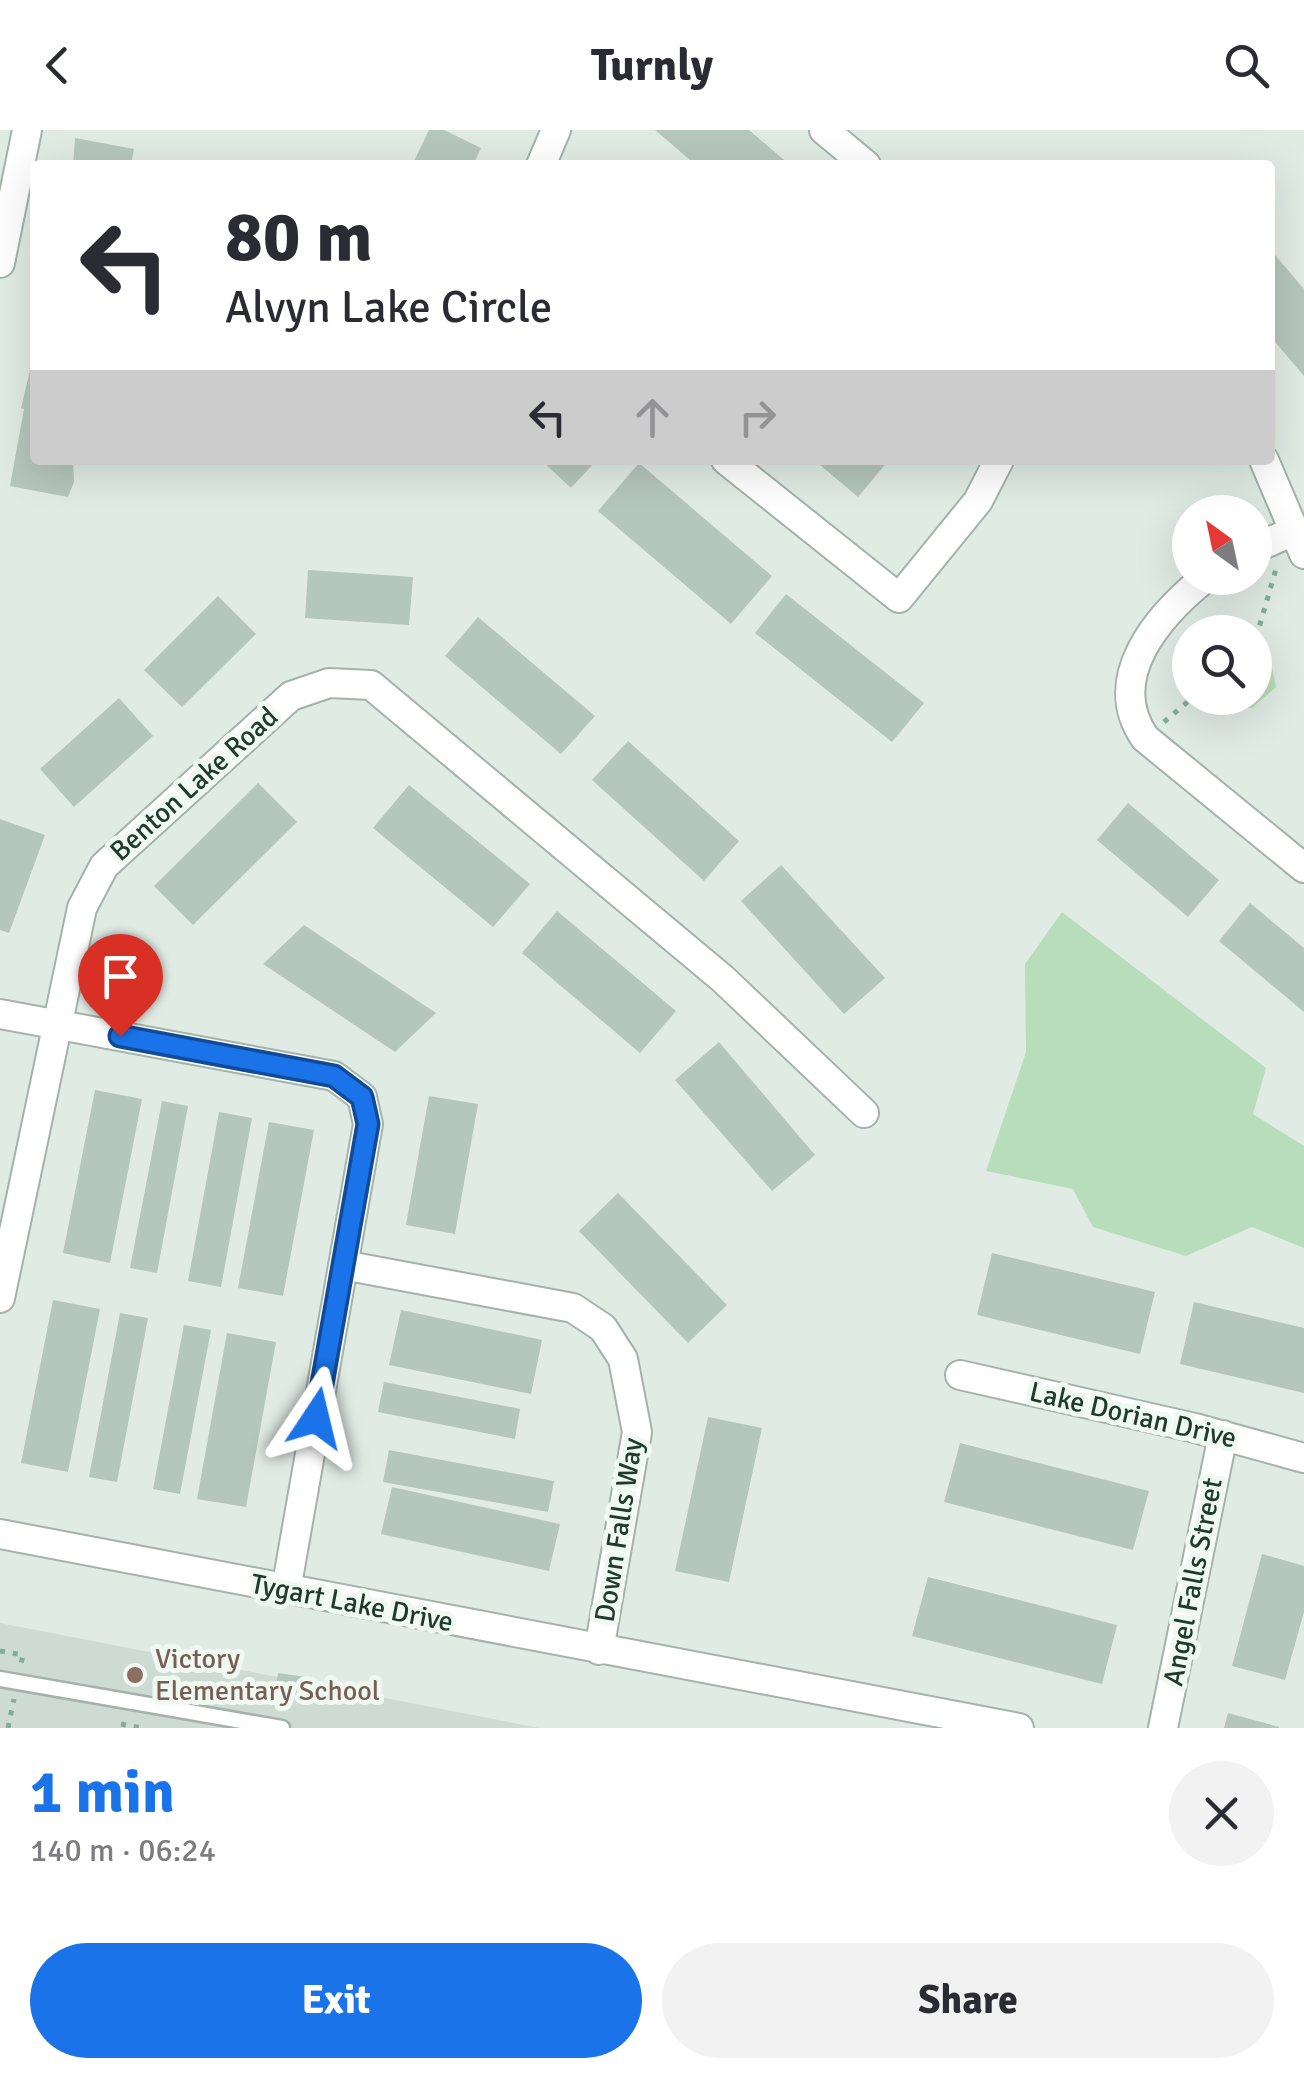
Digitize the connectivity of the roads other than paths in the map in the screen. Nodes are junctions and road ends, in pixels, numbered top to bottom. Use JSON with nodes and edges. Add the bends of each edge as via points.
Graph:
{"nodes":[{"id":1,"x":27,"y":130,"type":"edge"},
{"id":2,"x":556,"y":130,"type":"edge"},
{"id":3,"x":824,"y":130,"type":"edge"},
{"id":4,"x":542,"y":160,"type":"edge"},
{"id":5,"x":860,"y":160,"type":"edge"},
{"id":6,"x":5,"y":211,"type":"edge"},
{"id":7,"x":0,"y":263,"type":"edge"},
{"id":8,"x":732,"y":465,"type":"edge"},
{"id":9,"x":996,"y":465,"type":"edge"},
{"id":10,"x":1266,"y":465,"type":"edge"},
{"id":11,"x":1299,"y":542,"type":"edge"},
{"id":12,"x":1272,"y":546,"type":"edge"},
{"id":13,"x":1187,"y":595,"type":"edge"},
{"id":14,"x":1304,"y":868,"type":"edge"},
{"id":15,"x":0,"y":1014,"type":"edge"},
{"id":16,"x":57,"y":1024,"type":"junction"},
{"id":17,"x":864,"y":1114,"type":"dead end"},
{"id":18,"x":342,"y":1265,"type":"junction"},
{"id":19,"x":0,"y":1298,"type":"edge"},
{"id":20,"x":960,"y":1375,"type":"dead end"},
{"id":21,"x":1222,"y":1435,"type":"junction"},
{"id":22,"x":1304,"y":1458,"type":"edge"},
{"id":23,"x":0,"y":1534,"type":"edge"},
{"id":24,"x":286,"y":1590,"type":"junction"},
{"id":25,"x":599,"y":1650,"type":"junction"},
{"id":26,"x":0,"y":1678,"type":"edge"},
{"id":27,"x":282,"y":1728,"type":"edge"},
{"id":28,"x":1019,"y":1728,"type":"edge"},
{"id":29,"x":1163,"y":1728,"type":"edge"}],
"edges":[{"from":1,"to":6,"type":"street"},
{"from":2,"to":4,"type":"street"},
{"from":3,"to":5,"type":"street"},
{"from":6,"to":7,"type":"street"},
{"from":8,"to":9,"type":"street","via":[[899,598],[978,501]]},
{"from":10,"to":11,"type":"street"},
{"from":11,"to":12,"type":"street"},
{"from":13,"to":14,"type":"street","via":[[1146,642],[1130,680],[1133,715],[1145,738]]},
{"from":15,"to":16,"type":"street"},
{"from":16,"to":17,"type":"street","name":"Benton Lake Road","via":[[82,908],[104,866],[290,696],[329,682],[371,685],[723,979]]},
{"from":16,"to":18,"type":"street","via":[[334,1076],[362,1097],[368,1124]]},
{"from":16,"to":19,"type":"street","name":"Benton Lake Road"},
{"from":18,"to":24,"type":"street"},
{"from":18,"to":25,"type":"street","name":"Down Falls Way","via":[[573,1308],[603,1328],[623,1360],[637,1432]]},
{"from":20,"to":21,"type":"street","name":"Lake Dorian Drive"},
{"from":21,"to":22,"type":"street","name":"Lake Dorian Drive"},
{"from":21,"to":29,"type":"street","name":"Angel Falls Street"},
{"from":23,"to":24,"type":"street","name":"Tygart Lake Drive"},
{"from":24,"to":25,"type":"street","name":"Tygart Lake Drive"},
{"from":25,"to":28,"type":"street","name":"Tygart Lake Drive"},
{"from":26,"to":27,"type":"lane"}]}
